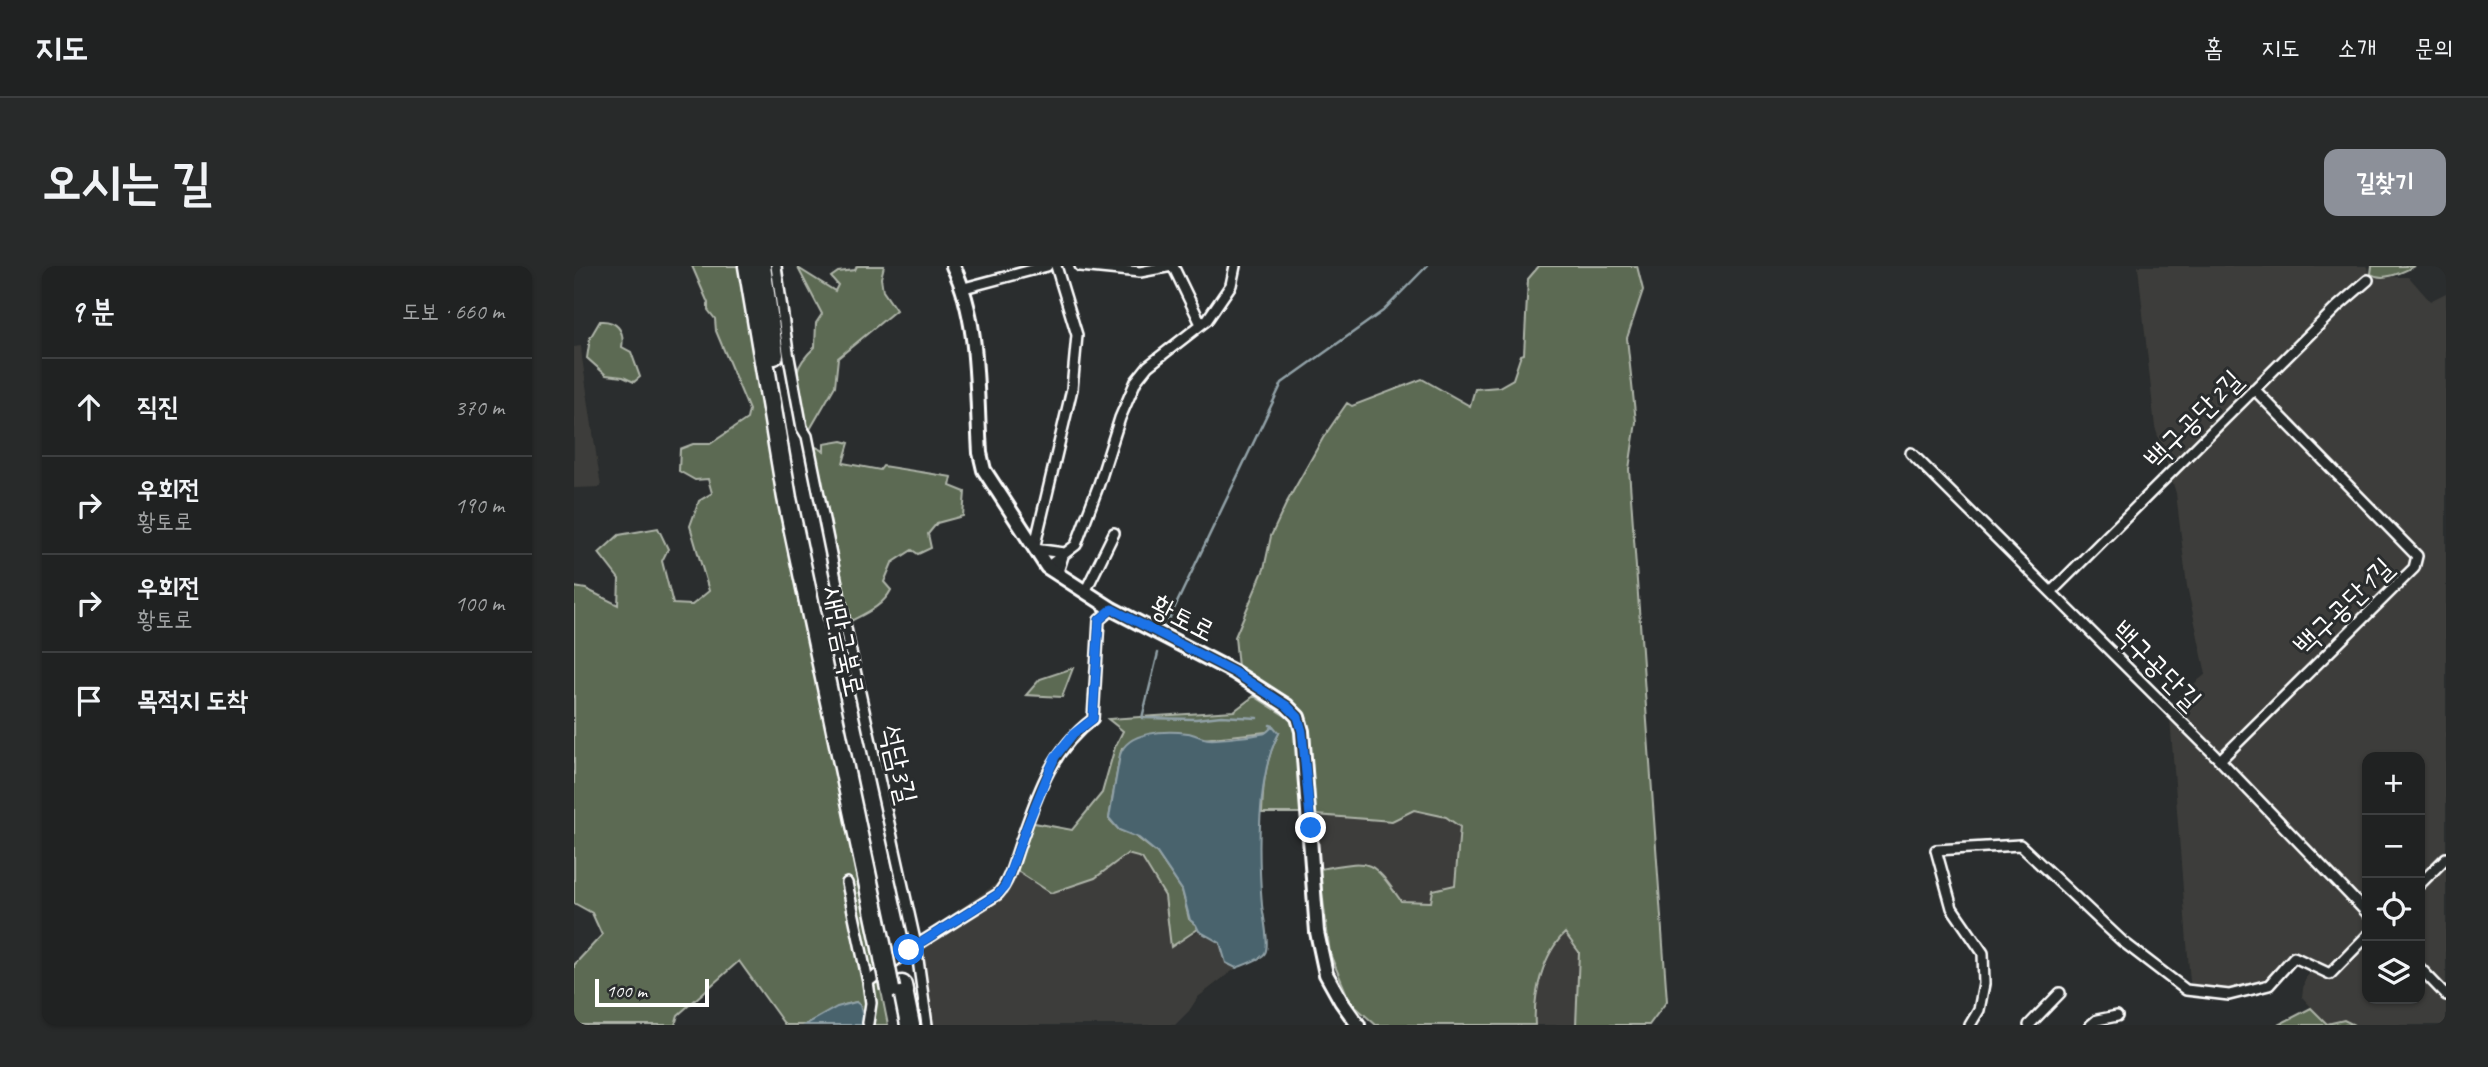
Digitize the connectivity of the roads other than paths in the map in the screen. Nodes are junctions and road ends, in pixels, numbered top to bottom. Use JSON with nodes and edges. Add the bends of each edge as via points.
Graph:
{"nodes":[{"id":1,"x":748,"y":266,"type":"edge"},
{"id":2,"x":761,"y":266,"type":"edge"},
{"id":3,"x":776,"y":266,"type":"edge"},
{"id":4,"x":953,"y":266,"type":"edge"},
{"id":5,"x":1046,"y":266,"type":"edge"},
{"id":6,"x":1056,"y":266,"type":"edge"},
{"id":7,"x":1080,"y":266,"type":"edge"},
{"id":8,"x":1173,"y":266,"type":"edge"},
{"id":9,"x":1235,"y":266,"type":"edge"},
{"id":10,"x":2368,"y":280,"type":"dead end"},
{"id":11,"x":964,"y":288,"type":"junction"},
{"id":12,"x":1201,"y":324,"type":"junction"},
{"id":13,"x":2254,"y":389,"type":"junction"},
{"id":14,"x":1911,"y":453,"type":"dead end"},
{"id":15,"x":1114,"y":533,"type":"dead end"},
{"id":16,"x":1034,"y":549,"type":"junction"},
{"id":17,"x":1064,"y":553,"type":"junction"},
{"id":18,"x":1052,"y":571,"type":"junction"},
{"id":19,"x":1085,"y":592,"type":"junction"},
{"id":20,"x":2051,"y":592,"type":"junction"},
{"id":21,"x":1112,"y":609,"type":"junction"},
{"id":22,"x":2220,"y":760,"type":"junction"},
{"id":23,"x":2446,"y":858,"type":"edge"},
{"id":24,"x":2425,"y":879,"type":"edge"},
{"id":25,"x":847,"y":883,"type":"dead end"},
{"id":26,"x":2362,"y":908,"type":"edge"},
{"id":27,"x":2362,"y":941,"type":"edge"},
{"id":28,"x":916,"y":945,"type":"junction"},
{"id":29,"x":887,"y":947,"type":"junction"},
{"id":30,"x":2425,"y":973,"type":"edge"},
{"id":31,"x":868,"y":982,"type":"junction"},
{"id":32,"x":896,"y":987,"type":"junction"},
{"id":33,"x":2060,"y":993,"type":"dead end"},
{"id":34,"x":2446,"y":995,"type":"edge"},
{"id":35,"x":2117,"y":1016,"type":"dead end"},
{"id":36,"x":868,"y":1023,"type":"dead end"},
{"id":37,"x":898,"y":1025,"type":"edge"},
{"id":38,"x":910,"y":1025,"type":"edge"},
{"id":39,"x":927,"y":1025,"type":"edge"},
{"id":40,"x":1358,"y":1025,"type":"edge"},
{"id":41,"x":1970,"y":1025,"type":"edge"},
{"id":42,"x":2029,"y":1025,"type":"edge"},
{"id":43,"x":2091,"y":1025,"type":"edge"}],
"edges":[{"from":1,"to":29,"type":"highway","name":"새만금북로","via":[[787,498]]},
{"from":2,"to":29,"type":"highway","name":"새만금북로","via":[[796,484]]},
{"from":3,"to":28,"type":"street","name":"석담3길","via":[[802,428]]},
{"from":4,"to":11,"type":"main road","name":"황토로"},
{"from":5,"to":11,"type":"street"},
{"from":6,"to":16,"type":"street","via":[[1077,335],[1072,389]]},
{"from":7,"to":8,"type":"street","via":[[1140,272]]},
{"from":8,"to":12,"type":"street"},
{"from":9,"to":12,"type":"street","via":[[1231,285]]},
{"from":10,"to":13,"type":"street","name":"백구공단2길"},
{"from":11,"to":16,"type":"main road","name":"황토로","via":[[984,470]]},
{"from":12,"to":17,"type":"street","via":[[1136,381],[1076,545]]},
{"from":13,"to":20,"type":"street","name":"백구공단2길"},
{"from":13,"to":22,"type":"street","name":"백구공단1길","via":[[2417,556],[2414,568]]},
{"from":14,"to":20,"type":"street","name":"백구공단길"},
{"from":15,"to":19,"type":"street"},
{"from":16,"to":17,"type":"street"},
{"from":16,"to":18,"type":"main road","name":"황토로"},
{"from":17,"to":18,"type":"street"},
{"from":18,"to":19,"type":"main road","name":"황토로"},
{"from":19,"to":21,"type":"main road","name":"황토로"},
{"from":20,"to":22,"type":"street","name":"백구공단길"},
{"from":21,"to":28,"type":"street","via":[[1099,620],[1093,719],[1073,734],[1055,757],[1005,886]]},
{"from":21,"to":40,"type":"main road","name":"황토로","via":[[1234,672],[1298,717],[1317,932],[1326,974]]},
{"from":22,"to":26,"type":"street","name":"백구공단길"},
{"from":23,"to":24,"type":"street"},
{"from":25,"to":31,"type":"street"},
{"from":27,"to":41,"type":"street","via":[[2330,974],[2294,957],[2269,985],[2229,995],[2186,990],[2122,941],[2020,845],[1936,850],[1952,908],[1983,953],[1984,984],[1979,1010]]},
{"from":28,"to":31,"type":"street"},
{"from":28,"to":39,"type":"street","name":"석담3길"},
{"from":29,"to":32,"type":"highway","name":"새만금북로"},
{"from":30,"to":34,"type":"street"},
{"from":31,"to":36,"type":"street"},
{"from":32,"to":37,"type":"highway","name":"새만금북로"},
{"from":32,"to":38,"type":"highway","name":"새만금북로"},
{"from":33,"to":42,"type":"street"},
{"from":35,"to":43,"type":"street"}]}
